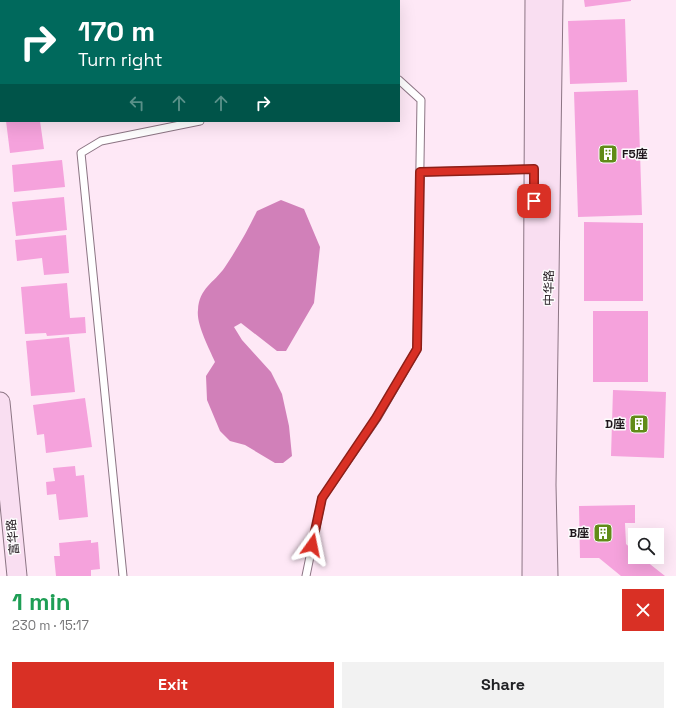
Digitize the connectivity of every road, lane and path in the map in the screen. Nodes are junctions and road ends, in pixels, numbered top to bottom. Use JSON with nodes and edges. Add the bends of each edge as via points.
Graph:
{"nodes":[{"id":1,"x":535,"y":0,"type":"edge"},
{"id":2,"x":553,"y":0,"type":"edge"},
{"id":3,"x":400,"y":81,"type":"edge"},
{"id":4,"x":195,"y":122,"type":"edge"},
{"id":5,"x":534,"y":169,"type":"junction"},
{"id":6,"x":420,"y":172,"type":"junction"},
{"id":7,"x":0,"y":402,"type":"edge"},
{"id":8,"x":17,"y":576,"type":"edge"},
{"id":9,"x":123,"y":576,"type":"edge"},
{"id":10,"x":306,"y":576,"type":"edge"},
{"id":11,"x":532,"y":576,"type":"edge"},
{"id":12,"x":548,"y":576,"type":"edge"}],
"edges":[{"from":1,"to":5,"type":"street","name":"中华路"},
{"from":2,"to":12,"type":"street","name":"中华路","via":[[546,486]]},
{"from":3,"to":6,"type":"lane","via":[[421,100]]},
{"from":4,"to":9,"type":"lane","via":[[101,142],[81,153]]},
{"from":5,"to":6,"type":"lane"},
{"from":5,"to":11,"type":"street","name":"中华路"},
{"from":6,"to":10,"type":"lane","via":[[417,349],[376,418],[322,498]]},
{"from":7,"to":8,"type":"street","name":"富华路"}]}
